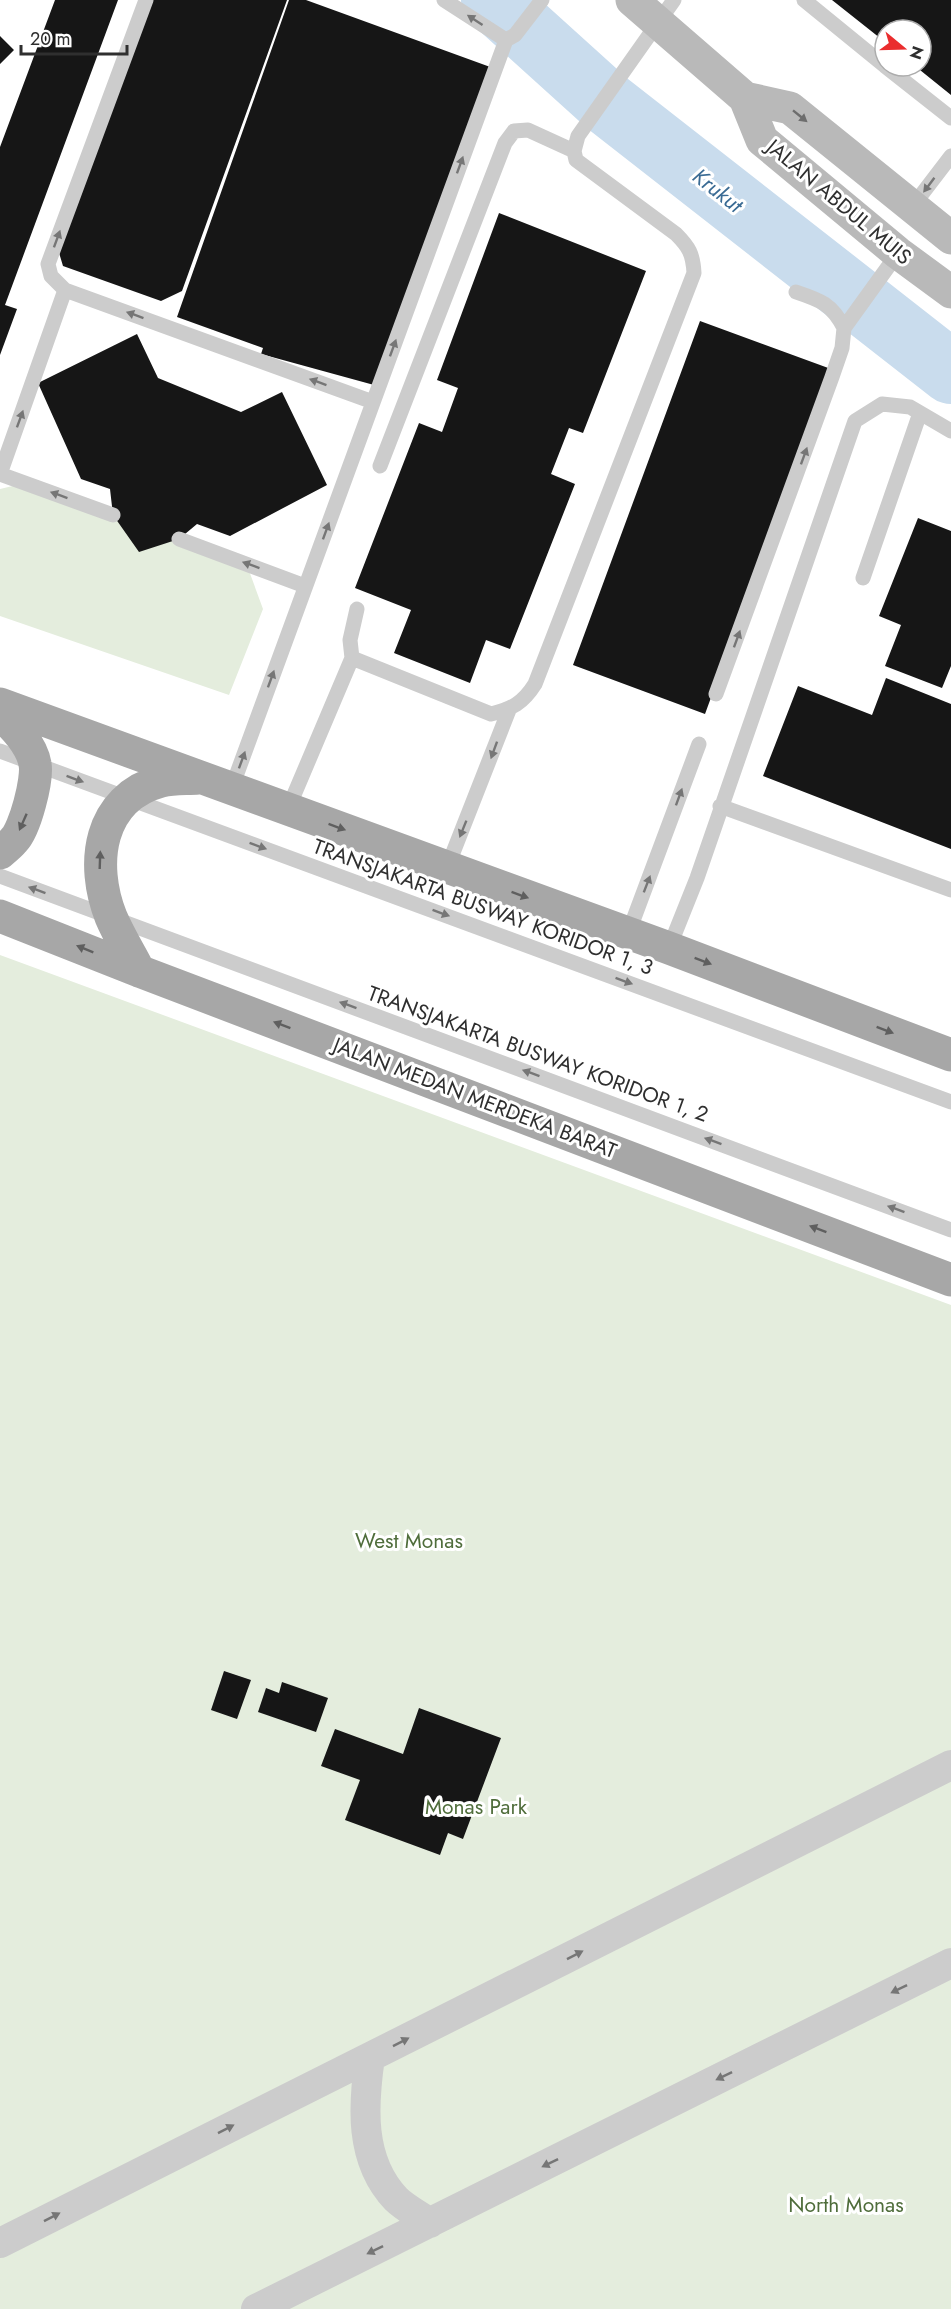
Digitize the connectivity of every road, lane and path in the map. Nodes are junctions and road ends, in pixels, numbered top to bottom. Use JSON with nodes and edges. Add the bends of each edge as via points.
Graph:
{"nodes":[{"id":1,"x":146,"y":0,"type":"edge"},
{"id":2,"x":444,"y":0,"type":"edge"},
{"id":3,"x":542,"y":0,"type":"edge"},
{"id":4,"x":632,"y":0,"type":"edge"},
{"id":5,"x":804,"y":0,"type":"edge"},
{"id":6,"x":666,"y":11,"type":"edge"},
{"id":7,"x":506,"y":40,"type":"junction"},
{"id":8,"x":873,"y":56,"type":"edge"},
{"id":9,"x":900,"y":78,"type":"edge"},
{"id":10,"x":745,"y":98,"type":"junction"},
{"id":11,"x":951,"y":118,"type":"edge"},
{"id":12,"x":574,"y":151,"type":"junction"},
{"id":13,"x":951,"y":156,"type":"edge"},
{"id":14,"x":912,"y":207,"type":"junction"},
{"id":15,"x":951,"y":238,"type":"edge"},
{"id":16,"x":893,"y":260,"type":"junction"},
{"id":17,"x":65,"y":290,"type":"junction"},
{"id":18,"x":796,"y":292,"type":"dead end"},
{"id":19,"x":951,"y":292,"type":"edge"},
{"id":20,"x":844,"y":328,"type":"junction"},
{"id":21,"x":373,"y":402,"type":"junction"},
{"id":22,"x":921,"y":413,"type":"junction"},
{"id":23,"x":951,"y":431,"type":"edge"},
{"id":24,"x":380,"y":466,"type":"dead end"},
{"id":25,"x":0,"y":474,"type":"edge"},
{"id":26,"x":113,"y":515,"type":"dead end"},
{"id":27,"x":179,"y":539,"type":"dead end"},
{"id":28,"x":863,"y":578,"type":"dead end"},
{"id":29,"x":305,"y":586,"type":"junction"},
{"id":30,"x":357,"y":609,"type":"dead end"},
{"id":31,"x":352,"y":658,"type":"junction"},
{"id":32,"x":716,"y":694,"type":"dead end"},
{"id":33,"x":0,"y":704,"type":"edge"},
{"id":34,"x":509,"y":710,"type":"junction"},
{"id":35,"x":0,"y":715,"type":"edge"},
{"id":36,"x":699,"y":744,"type":"dead end"},
{"id":37,"x":0,"y":751,"type":"edge"},
{"id":38,"x":36,"y":765,"type":"junction"},
{"id":39,"x":217,"y":782,"type":"junction"},
{"id":40,"x":127,"y":798,"type":"junction"},
{"id":41,"x":720,"y":806,"type":"junction"},
{"id":42,"x":288,"y":809,"type":"junction"},
{"id":43,"x":0,"y":853,"type":"edge"},
{"id":44,"x":447,"y":868,"type":"junction"},
{"id":45,"x":0,"y":876,"type":"edge"},
{"id":46,"x":951,"y":890,"type":"edge"},
{"id":47,"x":0,"y":916,"type":"edge"},
{"id":48,"x":111,"y":917,"type":"junction"},
{"id":49,"x":628,"y":934,"type":"junction"},
{"id":50,"x":669,"y":948,"type":"junction"},
{"id":51,"x":139,"y":971,"type":"junction"},
{"id":52,"x":951,"y":1055,"type":"edge"},
{"id":53,"x":951,"y":1102,"type":"edge"},
{"id":54,"x":951,"y":1230,"type":"edge"},
{"id":55,"x":951,"y":1280,"type":"edge"},
{"id":56,"x":951,"y":1765,"type":"edge"},
{"id":57,"x":951,"y":1963,"type":"edge"},
{"id":58,"x":370,"y":2057,"type":"junction"},
{"id":59,"x":430,"y":2223,"type":"junction"},
{"id":60,"x":0,"y":2243,"type":"edge"},
{"id":61,"x":256,"y":2309,"type":"edge"}],
"edges":[{"from":17,"to":1,"type":"lane","one_way":true,"via":[[51,276],[48,264]]},
{"from":7,"to":2,"type":"lane","one_way":true},
{"from":3,"to":7,"type":"lane"},
{"from":4,"to":6,"type":"main road","name":"JALAN ABDUL MUIS"},
{"from":5,"to":8,"type":"lane"},
{"from":6,"to":10,"type":"main road","name":"JALAN ABDUL MUIS"},
{"from":6,"to":12,"type":"lane","via":[[578,136]]},
{"from":21,"to":7,"type":"lane","one_way":true},
{"from":9,"to":11,"type":"lane"},
{"from":10,"to":14,"type":"main road","name":"JALAN ABDUL MUIS","one_way":true,"via":[[790,108]]},
{"from":10,"to":16,"type":"main road","name":"JALAN ABDUL MUIS","via":[[762,140]]},
{"from":12,"to":24,"type":"lane","via":[[528,130],[514,131],[505,143]]},
{"from":12,"to":34,"type":"lane","via":[[576,160],[689,247],[694,273],[535,684],[521,703]]},
{"from":13,"to":14,"type":"lane","one_way":true},
{"from":14,"to":15,"type":"main road","name":"JALAN ABDUL MUIS"},
{"from":16,"to":19,"type":"main road","name":"JALAN ABDUL MUIS"},
{"from":16,"to":20,"type":"lane"},
{"from":21,"to":17,"type":"lane","one_way":true},
{"from":25,"to":17,"type":"lane","one_way":true},
{"from":18,"to":20,"type":"lane","via":[[836,312]]},
{"from":32,"to":20,"type":"lane","one_way":true,"via":[[832,377]]},
{"from":29,"to":21,"type":"lane","one_way":true},
{"from":22,"to":23,"type":"lane"},
{"from":22,"to":28,"type":"lane"},
{"from":22,"to":41,"type":"lane","via":[[910,407],[882,405],[855,421]]},
{"from":26,"to":25,"type":"lane","one_way":true},
{"from":29,"to":27,"type":"lane","one_way":true},
{"from":39,"to":29,"type":"lane","one_way":true},
{"from":30,"to":31,"type":"lane","via":[[350,640]]},
{"from":31,"to":34,"type":"lane","via":[[491,714]]},
{"from":31,"to":42,"type":"lane"},
{"from":33,"to":39,"type":"main road"},
{"from":34,"to":44,"type":"lane","one_way":true},
{"from":35,"to":38,"type":"main road","via":[[26,743]]},
{"from":49,"to":36,"type":"lane","one_way":true},
{"from":37,"to":38,"type":"lane","name":"TRANSJAKARTA BUSWAY KORIDOR 1, 3"},
{"from":38,"to":40,"type":"lane","name":"TRANSJAKARTA BUSWAY KORIDOR 1, 3","one_way":true},
{"from":38,"to":43,"type":"main road","one_way":true,"via":[[30,807],[16,839]]},
{"from":39,"to":40,"type":"main road","via":[[163,780]]},
{"from":39,"to":42,"type":"main road"},
{"from":48,"to":40,"type":"main road","one_way":true,"via":[[100,877],[101,846],[111,819]]},
{"from":40,"to":53,"type":"lane","name":"TRANSJAKARTA BUSWAY KORIDOR 1, 3","one_way":true},
{"from":41,"to":46,"type":"lane"},
{"from":41,"to":50,"type":"lane"},
{"from":42,"to":44,"type":"main road","one_way":true},
{"from":44,"to":49,"type":"main road","one_way":true},
{"from":48,"to":45,"type":"lane","name":"TRANSJAKARTA BUSWAY KORIDOR 1, 2","one_way":true},
{"from":51,"to":47,"type":"main road","name":"JALAN MEDAN MERDEKA BARAT","one_way":true},
{"from":48,"to":51,"type":"main road"},
{"from":54,"to":48,"type":"lane","name":"TRANSJAKARTA BUSWAY KORIDOR 1, 2","one_way":true},
{"from":49,"to":50,"type":"main road"},
{"from":50,"to":52,"type":"main road","one_way":true},
{"from":55,"to":51,"type":"main road","name":"JALAN MEDAN MERDEKA BARAT","one_way":true},
{"from":58,"to":56,"type":"street","one_way":true},
{"from":57,"to":59,"type":"street","one_way":true},
{"from":58,"to":59,"type":"street","via":[[365,2126],[376,2169],[395,2198]]},
{"from":60,"to":58,"type":"street","one_way":true},
{"from":59,"to":61,"type":"street","one_way":true}]}
